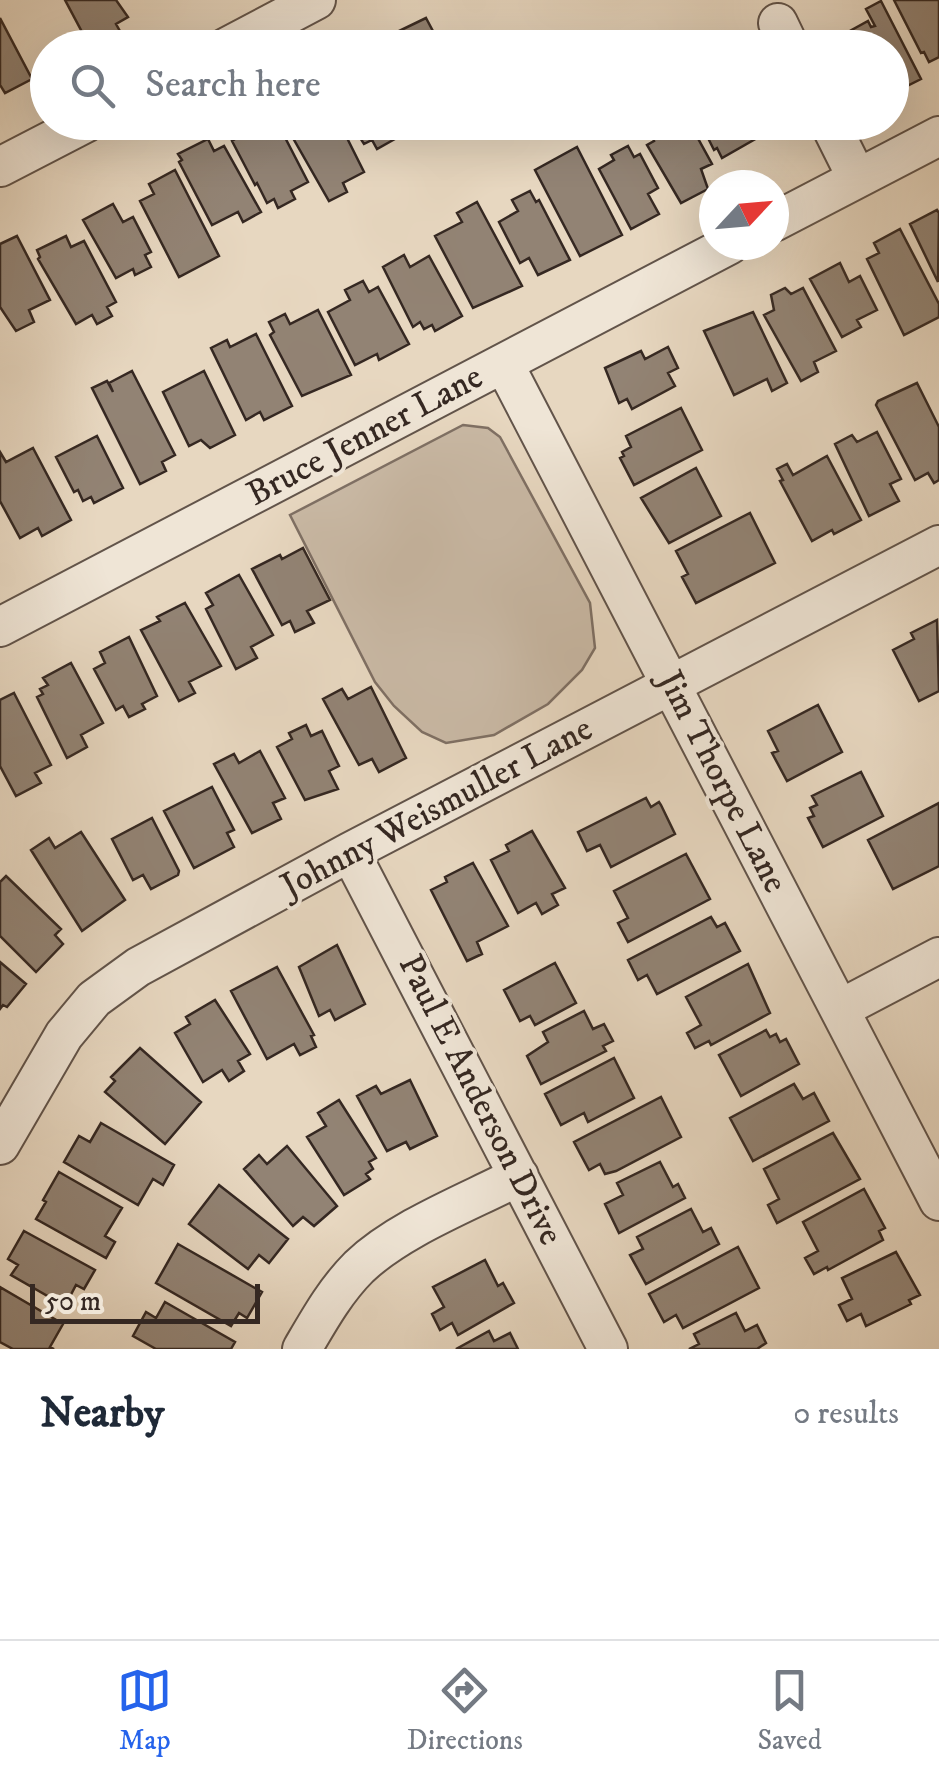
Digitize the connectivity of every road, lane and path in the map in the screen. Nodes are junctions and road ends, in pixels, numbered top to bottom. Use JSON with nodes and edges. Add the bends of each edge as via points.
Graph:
{"nodes":[{"id":1,"x":316,"y":0,"type":"edge"},
{"id":2,"x":258,"y":30,"type":"edge"},
{"id":3,"x":939,"y":136,"type":"edge"},
{"id":4,"x":52,"y":140,"type":"edge"},
{"id":5,"x":837,"y":140,"type":"edge"},
{"id":6,"x":0,"y":167,"type":"edge"},
{"id":7,"x":857,"y":178,"type":"junction"},
{"id":8,"x":789,"y":214,"type":"edge"},
{"id":9,"x":701,"y":260,"type":"edge"},
{"id":10,"x":504,"y":364,"type":"junction"},
{"id":11,"x":939,"y":545,"type":"edge"},
{"id":12,"x":0,"y":626,"type":"edge"},
{"id":13,"x":672,"y":686,"type":"junction"},
{"id":14,"x":350,"y":852,"type":"junction"},
{"id":15,"x":939,"y":957,"type":"edge"},
{"id":16,"x":840,"y":1009,"type":"junction"},
{"id":17,"x":0,"y":1145,"type":"edge"},
{"id":18,"x":519,"y":1176,"type":"junction"},
{"id":19,"x":939,"y":1200,"type":"edge"},
{"id":20,"x":302,"y":1349,"type":"edge"},
{"id":21,"x":608,"y":1349,"type":"edge"}],
"edges":[{"from":1,"to":2,"type":"street"},
{"from":3,"to":7,"type":"street"},
{"from":4,"to":6,"type":"street"},
{"from":5,"to":7,"type":"street"},
{"from":7,"to":8,"type":"street"},
{"from":9,"to":10,"type":"street","name":"Bruce Jenner Lane"},
{"from":10,"to":12,"type":"street","name":"Bruce Jenner Lane"},
{"from":10,"to":13,"type":"street","name":"Jim Thorpe Lane"},
{"from":11,"to":13,"type":"street","name":"Johnny Weismuller Lane"},
{"from":13,"to":14,"type":"street","name":"Johnny Weismuller Lane"},
{"from":13,"to":16,"type":"street","name":"Jim Thorpe Lane"},
{"from":14,"to":17,"type":"street","name":"Johnny Weismuller Lane","via":[[138,967],[94,999],[64,1035]]},
{"from":14,"to":18,"type":"street","name":"Paul E Anderson Drive"},
{"from":15,"to":16,"type":"street"},
{"from":16,"to":19,"type":"street","name":"Jim Thorpe Lane"},
{"from":18,"to":20,"type":"street","via":[[392,1242],[360,1266]]},
{"from":18,"to":21,"type":"street","name":"Paul E Anderson Drive"}]}
